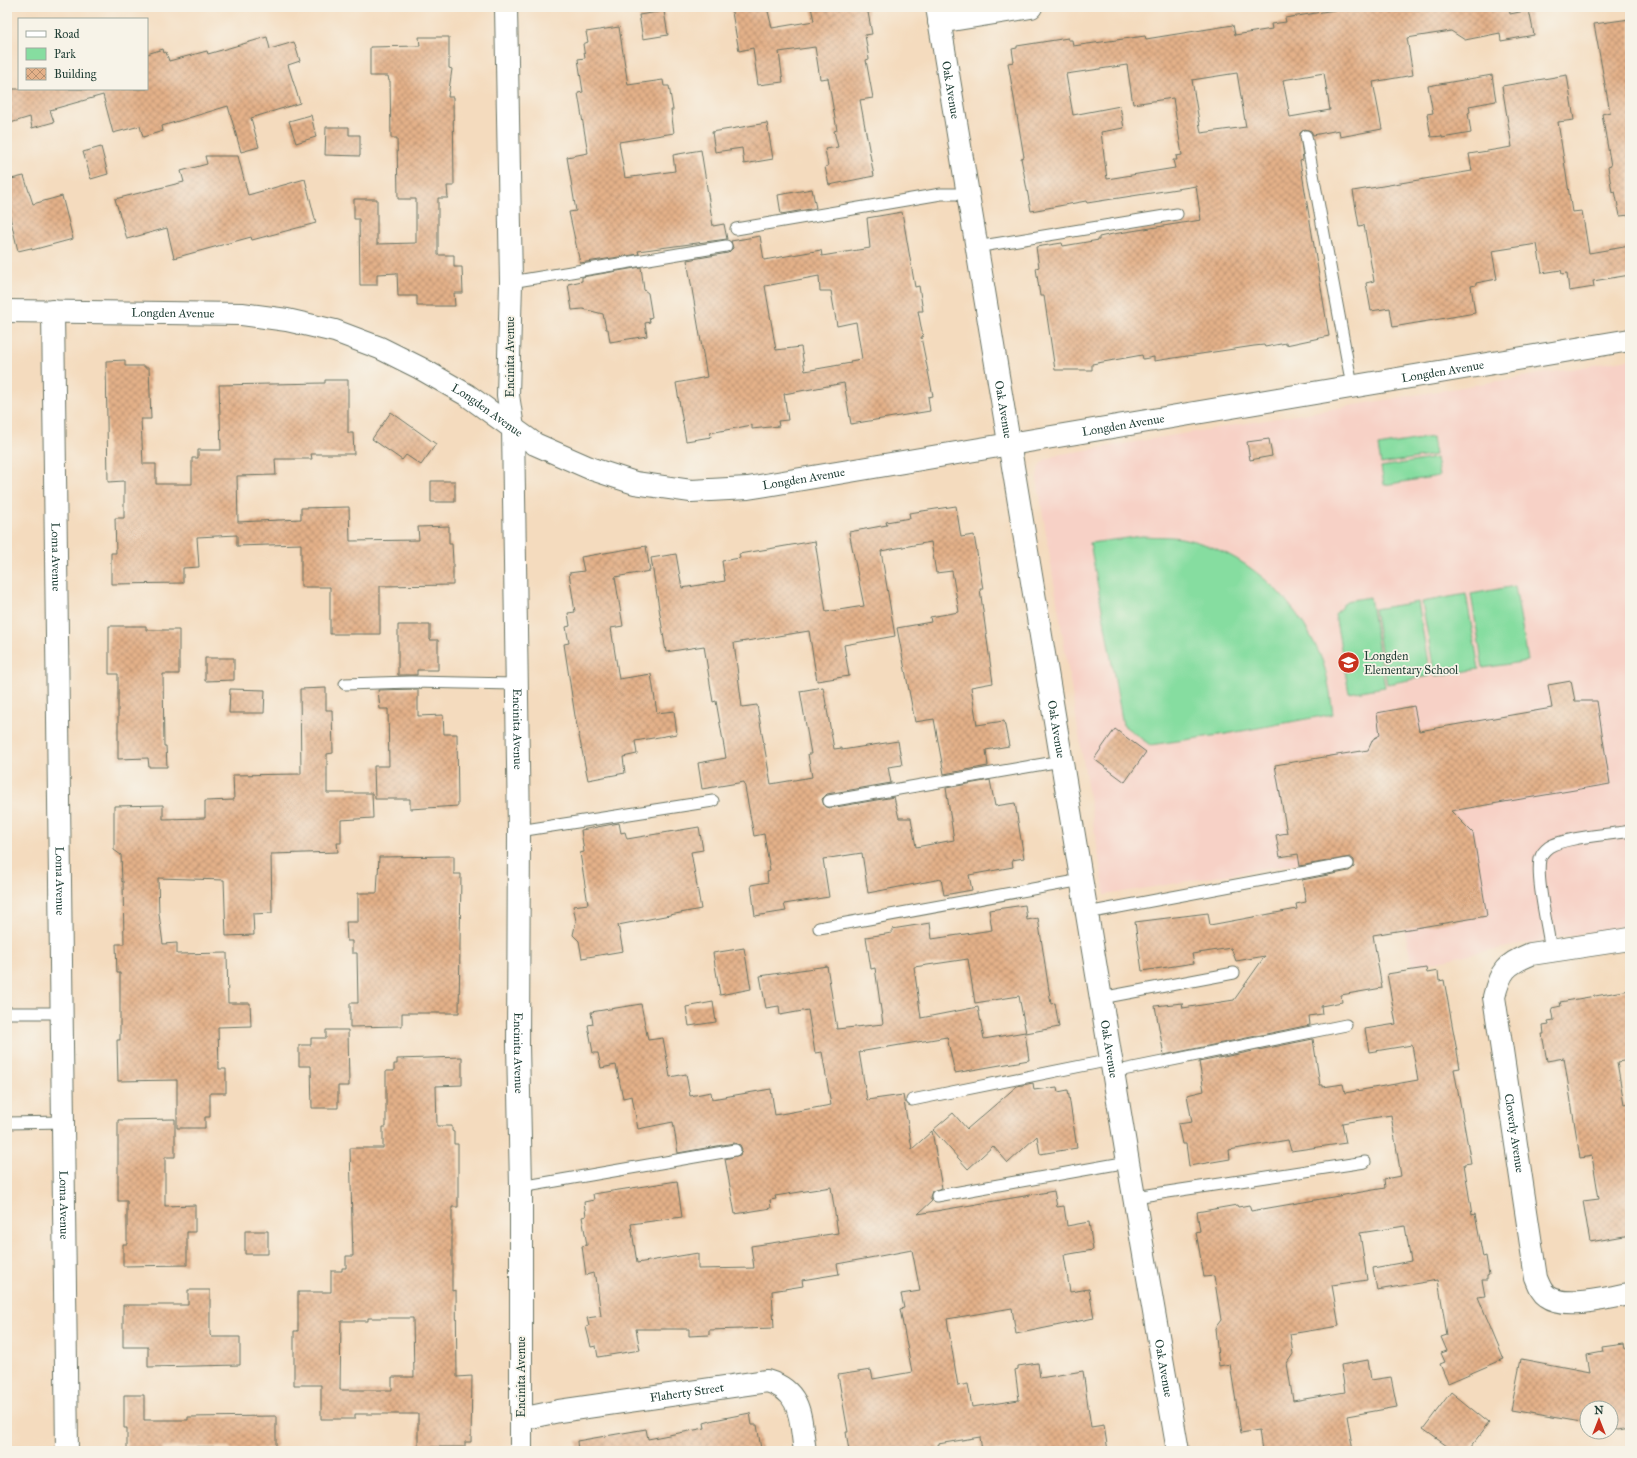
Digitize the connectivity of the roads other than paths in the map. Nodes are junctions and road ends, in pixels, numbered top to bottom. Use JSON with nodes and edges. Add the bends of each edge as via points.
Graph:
{"nodes":[{"id":1,"x":506,"y":7,"type":"edge"},
{"id":2,"x":1031,"y":7,"type":"edge"},
{"id":3,"x":938,"y":15,"type":"edge"},
{"id":4,"x":1306,"y":136,"type":"dead end"},
{"id":5,"x":967,"y":194,"type":"junction"},
{"id":6,"x":1177,"y":214,"type":"dead end"},
{"id":7,"x":736,"y":229,"type":"dead end"},
{"id":8,"x":726,"y":246,"type":"dead end"},
{"id":9,"x":976,"y":247,"type":"junction"},
{"id":10,"x":511,"y":282,"type":"junction"},
{"id":11,"x":7,"y":311,"type":"edge"},
{"id":12,"x":52,"y":311,"type":"junction"},
{"id":13,"x":1630,"y":340,"type":"edge"},
{"id":14,"x":1352,"y":386,"type":"junction"},
{"id":15,"x":513,"y":428,"type":"junction"},
{"id":16,"x":1009,"y":444,"type":"junction"},
{"id":17,"x":345,"y":684,"type":"dead end"},
{"id":18,"x":517,"y":684,"type":"junction"},
{"id":19,"x":1061,"y":761,"type":"junction"},
{"id":20,"x":713,"y":801,"type":"dead end"},
{"id":21,"x":829,"y":801,"type":"dead end"},
{"id":22,"x":519,"y":831,"type":"junction"},
{"id":23,"x":1630,"y":831,"type":"edge"},
{"id":24,"x":1348,"y":864,"type":"dead end"},
{"id":25,"x":1082,"y":880,"type":"junction"},
{"id":26,"x":1087,"y":913,"type":"junction"},
{"id":27,"x":819,"y":928,"type":"dead end"},
{"id":28,"x":1630,"y":939,"type":"edge"},
{"id":29,"x":1551,"y":951,"type":"junction"},
{"id":30,"x":1234,"y":973,"type":"dead end"},
{"id":31,"x":1101,"y":998,"type":"junction"},
{"id":32,"x":7,"y":1013,"type":"edge"},
{"id":33,"x":62,"y":1013,"type":"junction"},
{"id":34,"x":1346,"y":1025,"type":"dead end"},
{"id":35,"x":1112,"y":1066,"type":"junction"},
{"id":36,"x":912,"y":1100,"type":"dead end"},
{"id":37,"x":7,"y":1122,"type":"edge"},
{"id":38,"x":64,"y":1122,"type":"junction"},
{"id":39,"x":735,"y":1150,"type":"dead end"},
{"id":40,"x":1128,"y":1162,"type":"junction"},
{"id":41,"x":1365,"y":1162,"type":"dead end"},
{"id":42,"x":522,"y":1187,"type":"junction"},
{"id":43,"x":937,"y":1196,"type":"dead end"},
{"id":44,"x":1135,"y":1197,"type":"junction"},
{"id":45,"x":1630,"y":1294,"type":"edge"},
{"id":46,"x":521,"y":1419,"type":"junction"},
{"id":47,"x":67,"y":1451,"type":"edge"},
{"id":48,"x":522,"y":1451,"type":"edge"},
{"id":49,"x":805,"y":1451,"type":"edge"},
{"id":50,"x":1178,"y":1451,"type":"edge"}],
"edges":[{"from":1,"to":10,"type":"street","name":"Encinita Avenue"},
{"from":2,"to":3,"type":"street"},
{"from":3,"to":5,"type":"street","name":"Oak Avenue"},
{"from":4,"to":14,"type":"lane"},
{"from":5,"to":7,"type":"lane","via":[[941,194]]},
{"from":5,"to":9,"type":"street","name":"Oak Avenue"},
{"from":6,"to":9,"type":"lane"},
{"from":8,"to":10,"type":"lane"},
{"from":9,"to":16,"type":"street","name":"Oak Avenue"},
{"from":10,"to":15,"type":"street","name":"Encinita Avenue","via":[[508,395]]},
{"from":11,"to":12,"type":"street","name":"Longden Avenue"},
{"from":12,"to":15,"type":"street","name":"Longden Avenue","via":[[242,314],[287,320],[335,331],[380,348],[420,368],[466,395]]},
{"from":12,"to":33,"type":"street","name":"Loma Avenue"},
{"from":13,"to":14,"type":"street","name":"Longden Avenue"},
{"from":14,"to":16,"type":"street","name":"Longden Avenue"},
{"from":15,"to":16,"type":"street","name":"Longden Avenue","via":[[535,444],[592,469],[635,483],[691,491],[748,488]]},
{"from":15,"to":18,"type":"street","name":"Encinita Avenue"},
{"from":16,"to":19,"type":"street","name":"Oak Avenue"},
{"from":17,"to":18,"type":"lane"},
{"from":18,"to":22,"type":"street","name":"Encinita Avenue"},
{"from":19,"to":21,"type":"lane"},
{"from":19,"to":25,"type":"street","name":"Oak Avenue"},
{"from":20,"to":22,"type":"lane"},
{"from":22,"to":42,"type":"street","name":"Encinita Avenue","via":[[518,1045]]},
{"from":23,"to":29,"type":"lane","via":[[1561,842],[1544,851],[1540,858],[1539,874]]},
{"from":24,"to":26,"type":"lane"},
{"from":25,"to":26,"type":"street","name":"Oak Avenue"},
{"from":25,"to":27,"type":"lane"},
{"from":26,"to":31,"type":"street","name":"Oak Avenue"},
{"from":28,"to":29,"type":"street"},
{"from":29,"to":45,"type":"street","name":"Cloverly Avenue","via":[[1531,954],[1506,968],[1499,978],[1494,997],[1536,1278],[1541,1290],[1548,1297],[1564,1303]]},
{"from":30,"to":31,"type":"lane"},
{"from":31,"to":35,"type":"street","name":"Oak Avenue"},
{"from":32,"to":33,"type":"lane"},
{"from":33,"to":38,"type":"street","name":"Loma Avenue"},
{"from":34,"to":35,"type":"lane"},
{"from":35,"to":36,"type":"lane"},
{"from":35,"to":40,"type":"street","name":"Oak Avenue"},
{"from":37,"to":38,"type":"lane"},
{"from":38,"to":47,"type":"street","name":"Loma Avenue"},
{"from":39,"to":42,"type":"lane"},
{"from":40,"to":43,"type":"lane"},
{"from":40,"to":44,"type":"street","name":"Oak Avenue"},
{"from":41,"to":44,"type":"lane"},
{"from":42,"to":46,"type":"street","name":"Encinita Avenue"},
{"from":44,"to":50,"type":"street","name":"Oak Avenue"},
{"from":46,"to":48,"type":"street","name":"Encinita Avenue"},
{"from":46,"to":49,"type":"street","name":"Flaherty Street","via":[[767,1381],[780,1384],[790,1392],[798,1407]]}]}
